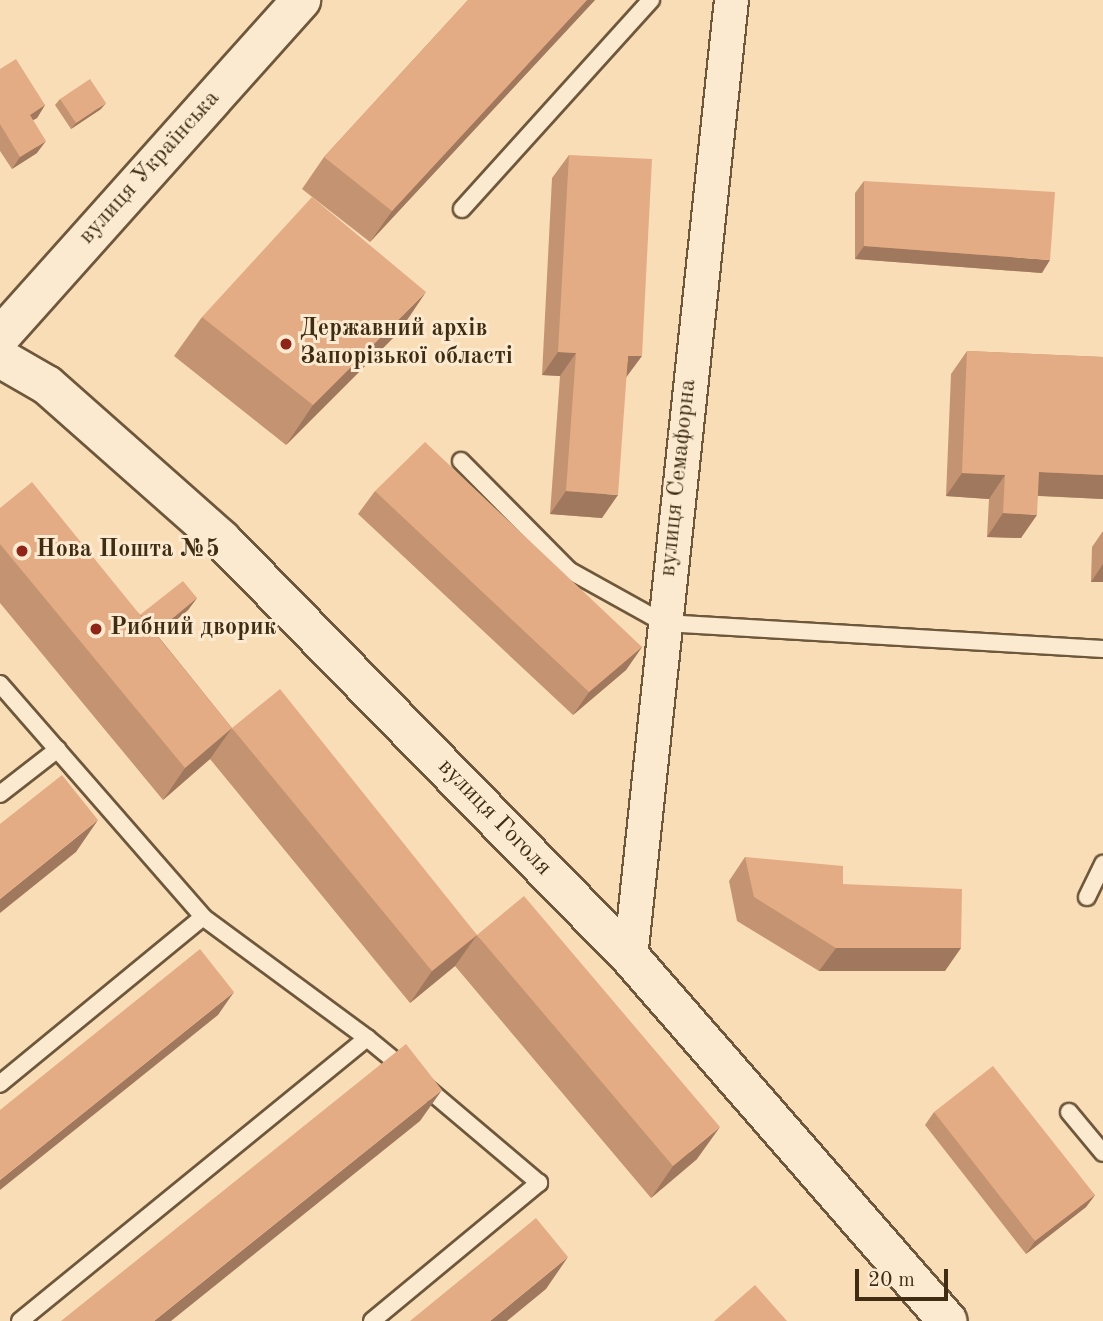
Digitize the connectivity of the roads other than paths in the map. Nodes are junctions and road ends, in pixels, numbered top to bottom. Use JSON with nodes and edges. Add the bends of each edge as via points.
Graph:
{"nodes":[{"id":1,"x":301,"y":0,"type":"edge"},
{"id":2,"x":651,"y":0,"type":"edge"},
{"id":3,"x":731,"y":0,"type":"edge"},
{"id":4,"x":462,"y":209,"type":"dead end"},
{"id":5,"x":0,"y":337,"type":"edge"},
{"id":6,"x":0,"y":358,"type":"edge"},
{"id":7,"x":461,"y":461,"type":"dead end"},
{"id":8,"x":664,"y":623,"type":"junction"},
{"id":9,"x":1103,"y":649,"type":"edge"},
{"id":10,"x":0,"y":684,"type":"edge"},
{"id":11,"x":58,"y":749,"type":"junction"},
{"id":12,"x":0,"y":794,"type":"edge"},
{"id":13,"x":1103,"y":864,"type":"edge"},
{"id":14,"x":1087,"y":897,"type":"dead end"},
{"id":15,"x":203,"y":918,"type":"junction"},
{"id":16,"x":630,"y":957,"type":"junction"},
{"id":17,"x":367,"y":1038,"type":"junction"},
{"id":18,"x":0,"y":1084,"type":"edge"},
{"id":19,"x":1069,"y":1112,"type":"dead end"},
{"id":20,"x":1103,"y":1153,"type":"edge"},
{"id":21,"x":20,"y":1321,"type":"edge"},
{"id":22,"x":372,"y":1321,"type":"edge"},
{"id":23,"x":947,"y":1321,"type":"edge"}],
"edges":[{"from":1,"to":5,"type":"street","name":"вулиця Українська"},
{"from":2,"to":4,"type":"lane"},
{"from":3,"to":8,"type":"street","name":"вулиця Семафорна"},
{"from":6,"to":16,"type":"street","name":"вулиця Гоголя","via":[[47,384],[222,540]]},
{"from":7,"to":8,"type":"lane","via":[[570,571]]},
{"from":8,"to":9,"type":"lane"},
{"from":8,"to":16,"type":"street","name":"вулиця Семафорна"},
{"from":10,"to":11,"type":"lane"},
{"from":11,"to":12,"type":"lane"},
{"from":11,"to":15,"type":"lane"},
{"from":13,"to":14,"type":"lane"},
{"from":15,"to":17,"type":"lane"},
{"from":15,"to":18,"type":"lane"},
{"from":16,"to":23,"type":"street","name":"вулиця Гоголя"},
{"from":17,"to":21,"type":"lane"},
{"from":17,"to":22,"type":"lane","via":[[539,1183]]},
{"from":19,"to":20,"type":"lane"}]}
